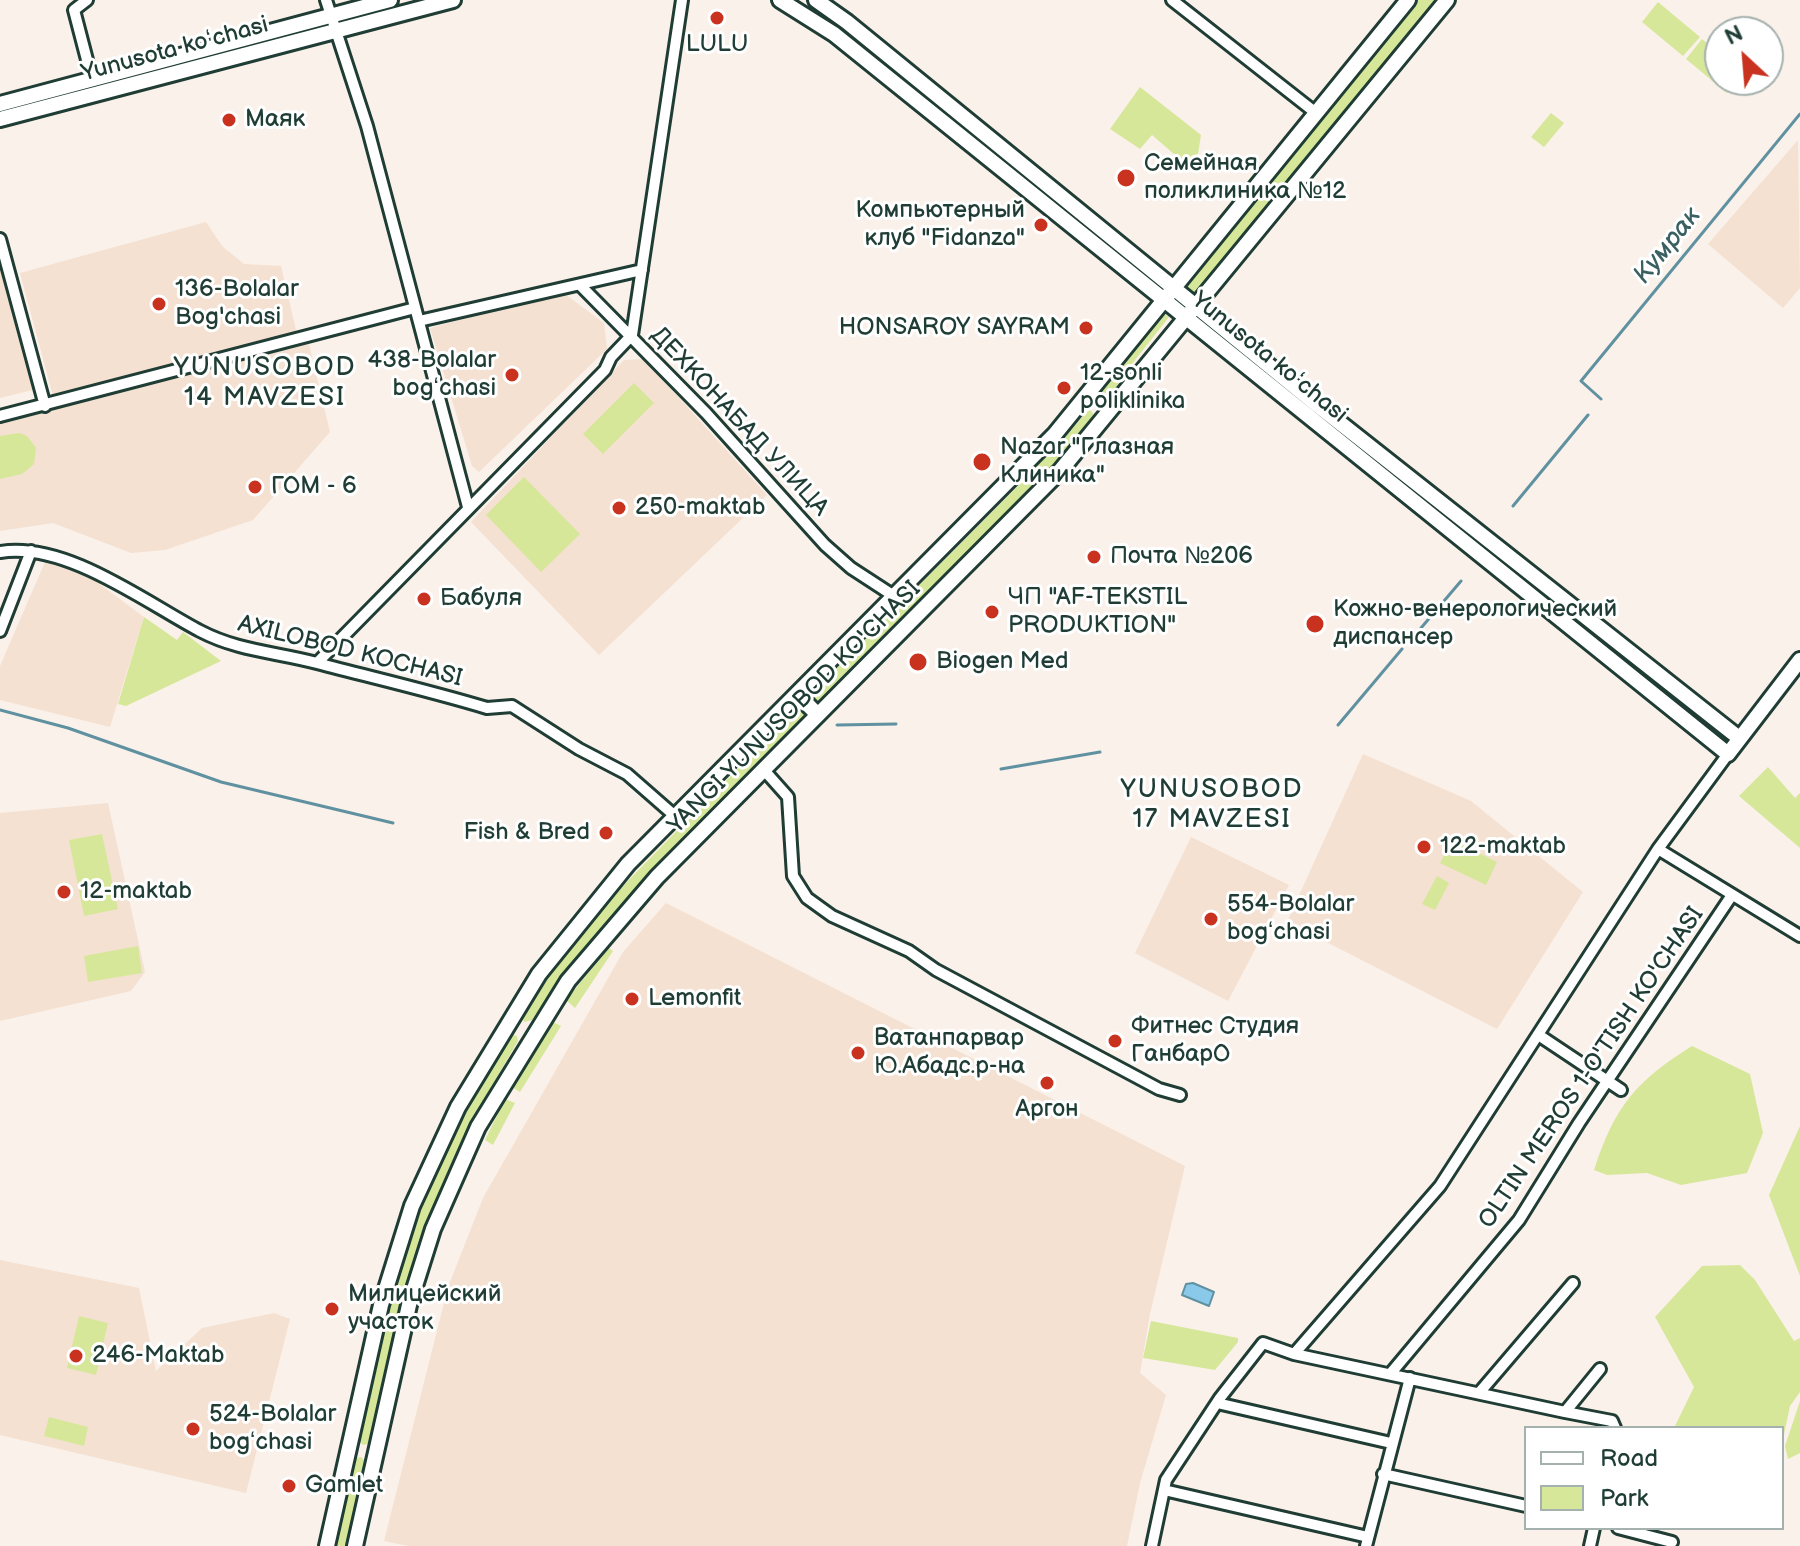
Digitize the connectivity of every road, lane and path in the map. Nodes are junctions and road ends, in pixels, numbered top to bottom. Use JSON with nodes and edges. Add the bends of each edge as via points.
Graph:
{"nodes":[{"id":1,"x":87,"y":0,"type":"edge"},
{"id":2,"x":326,"y":0,"type":"edge"},
{"id":3,"x":390,"y":0,"type":"edge"},
{"id":4,"x":453,"y":0,"type":"edge"},
{"id":5,"x":682,"y":0,"type":"edge"},
{"id":6,"x":780,"y":0,"type":"edge"},
{"id":7,"x":816,"y":0,"type":"edge"},
{"id":8,"x":1172,"y":0,"type":"edge"},
{"id":9,"x":1408,"y":0,"type":"edge"},
{"id":10,"x":1447,"y":0,"type":"edge"},
{"id":11,"x":332,"y":16,"type":"junction"},
{"id":12,"x":337,"y":31,"type":"junction"},
{"id":13,"x":92,"y":79,"type":"junction"},
{"id":14,"x":0,"y":104,"type":"edge"},
{"id":15,"x":1316,"y":113,"type":"junction"},
{"id":16,"x":0,"y":119,"type":"edge"},
{"id":17,"x":0,"y":239,"type":"edge"},
{"id":18,"x":642,"y":270,"type":"junction"},
{"id":19,"x":580,"y":285,"type":"junction"},
{"id":20,"x":1175,"y":288,"type":"junction"},
{"id":21,"x":1164,"y":302,"type":"junction"},
{"id":22,"x":1196,"y":306,"type":"junction"},
{"id":23,"x":415,"y":308,"type":"junction"},
{"id":24,"x":1185,"y":320,"type":"junction"},
{"id":25,"x":419,"y":321,"type":"junction"},
{"id":26,"x":620,"y":324,"type":"junction"},
{"id":27,"x":632,"y":335,"type":"junction"},
{"id":28,"x":611,"y":357,"type":"junction"},
{"id":29,"x":1083,"y":402,"type":"junction"},
{"id":30,"x":45,"y":406,"type":"junction"},
{"id":31,"x":0,"y":416,"type":"edge"},
{"id":32,"x":1103,"y":420,"type":"junction"},
{"id":33,"x":468,"y":507,"type":"junction"},
{"id":34,"x":31,"y":551,"type":"junction"},
{"id":35,"x":0,"y":552,"type":"edge"},
{"id":36,"x":894,"y":596,"type":"junction"},
{"id":37,"x":0,"y":631,"type":"edge"},
{"id":38,"x":1800,"y":660,"type":"edge"},
{"id":39,"x":317,"y":663,"type":"junction"},
{"id":40,"x":797,"y":694,"type":"junction"},
{"id":41,"x":818,"y":715,"type":"junction"},
{"id":42,"x":1739,"y":738,"type":"junction"},
{"id":43,"x":1728,"y":754,"type":"junction"},
{"id":44,"x":764,"y":770,"type":"junction"},
{"id":45,"x":675,"y":816,"type":"junction"},
{"id":46,"x":1658,"y":849,"type":"junction"},
{"id":47,"x":1732,"y":895,"type":"junction"},
{"id":48,"x":1800,"y":936,"type":"edge"},
{"id":49,"x":508,"y":1021,"type":"junction"},
{"id":50,"x":532,"y":1035,"type":"junction"},
{"id":51,"x":1540,"y":1036,"type":"junction"},
{"id":52,"x":1609,"y":1081,"type":"junction"},
{"id":53,"x":1621,"y":1090,"type":"dead end"},
{"id":54,"x":1180,"y":1095,"type":"dead end"},
{"id":55,"x":1573,"y":1283,"type":"dead end"},
{"id":56,"x":1294,"y":1354,"type":"junction"},
{"id":57,"x":1600,"y":1369,"type":"dead end"},
{"id":58,"x":1391,"y":1373,"type":"junction"},
{"id":59,"x":1410,"y":1378,"type":"junction"},
{"id":60,"x":1479,"y":1393,"type":"junction"},
{"id":61,"x":1217,"y":1403,"type":"junction"},
{"id":62,"x":1565,"y":1412,"type":"junction"},
{"id":63,"x":1614,"y":1426,"type":"edge"},
{"id":64,"x":351,"y":1439,"type":"junction"},
{"id":65,"x":378,"y":1442,"type":"junction"},
{"id":66,"x":1391,"y":1443,"type":"junction"},
{"id":67,"x":1383,"y":1474,"type":"junction"},
{"id":68,"x":1164,"y":1490,"type":"junction"},
{"id":69,"x":1524,"y":1506,"type":"edge"},
{"id":70,"x":1626,"y":1530,"type":"edge"},
{"id":71,"x":1367,"y":1542,"type":"edge"},
{"id":72,"x":1672,"y":1542,"type":"dead end"},
{"id":73,"x":327,"y":1546,"type":"edge"},
{"id":74,"x":355,"y":1546,"type":"edge"},
{"id":75,"x":1152,"y":1546,"type":"edge"}],
"edges":[{"from":1,"to":13,"type":"street","via":[[74,10]]},
{"from":2,"to":11,"type":"street"},
{"from":3,"to":11,"type":"main road","name":"Yunusota koʻchasi"},
{"from":4,"to":12,"type":"main road","name":"Yunusota koʻchasi"},
{"from":5,"to":18,"type":"street","name":"ДЕХКОНАБАД УЛИЦА"},
{"from":6,"to":21,"type":"main road","name":"Yunusota koʻchasi","via":[[834,34]]},
{"from":7,"to":20,"type":"main road","name":"Yunusota koʻchasi"},
{"from":8,"to":15,"type":"street"},
{"from":9,"to":15,"type":"main road","name":"YANGI YUNUSOBOD KO'CHASI"},
{"from":10,"to":22,"type":"main road","name":"YANGI YUNUSOBOD KO'CHASI"},
{"from":11,"to":12,"type":"street"},
{"from":11,"to":13,"type":"main road","name":"Yunusota koʻchasi"},
{"from":12,"to":16,"type":"main road","name":"Yunusota koʻchasi"},
{"from":12,"to":23,"type":"street"},
{"from":13,"to":14,"type":"main road","name":"Yunusota koʻchasi"},
{"from":15,"to":20,"type":"main road","name":"YANGI YUNUSOBOD KO'CHASI"},
{"from":17,"to":30,"type":"street"},
{"from":18,"to":19,"type":"street"},
{"from":18,"to":27,"type":"street","name":"ДЕХКОНАБАД УЛИЦА"},
{"from":19,"to":25,"type":"street"},
{"from":19,"to":26,"type":"street"},
{"from":20,"to":21,"type":"main road","name":"YANGI YUNUSOBOD KO'CHASI"},
{"from":20,"to":22,"type":"main road","name":"Yunusota koʻchasi"},
{"from":21,"to":24,"type":"main road","name":"Yunusota koʻchasi"},
{"from":21,"to":29,"type":"main road","name":"YANGI YUNUSOBOD KO'CHASI"},
{"from":22,"to":24,"type":"main road","name":"YANGI YUNUSOBOD KO'CHASI"},
{"from":22,"to":42,"type":"main road","name":"Yunusota koʻchasi"},
{"from":23,"to":25,"type":"street"},
{"from":23,"to":30,"type":"street"},
{"from":24,"to":32,"type":"main road","name":"YANGI YUNUSOBOD KO'CHASI"},
{"from":24,"to":43,"type":"main road","name":"Yunusota koʻchasi"},
{"from":25,"to":33,"type":"street"},
{"from":26,"to":27,"type":"street"},
{"from":26,"to":28,"type":"street"},
{"from":27,"to":28,"type":"street"},
{"from":27,"to":36,"type":"street","name":"ДЕХКОНАБАД УЛИЦА","via":[[825,545]]},
{"from":28,"to":33,"type":"street","via":[[605,370]]},
{"from":29,"to":32,"type":"main road","via":[[1096,402]]},
{"from":29,"to":36,"type":"main road","name":"YANGI YUNUSOBOD KO'CHASI"},
{"from":30,"to":31,"type":"street"},
{"from":32,"to":41,"type":"main road","name":"YANGI YUNUSOBOD KO'CHASI","via":[[1017,517]]},
{"from":33,"to":39,"type":"street"},
{"from":34,"to":35,"type":"street","name":"AXILOBOD KOCHASI"},
{"from":34,"to":37,"type":"street"},
{"from":34,"to":39,"type":"street","name":"AXILOBOD KOCHASI","via":[[144,595],[244,650]]},
{"from":36,"to":40,"type":"main road","name":"YANGI YUNUSOBOD KO'CHASI"},
{"from":38,"to":42,"type":"main road"},
{"from":39,"to":45,"type":"street","name":"AXILOBOD KOCHASI","via":[[487,708],[512,706],[627,774]]},
{"from":40,"to":41,"type":"main road"},
{"from":40,"to":45,"type":"main road","name":"YANGI YUNUSOBOD KO'CHASI"},
{"from":41,"to":44,"type":"main road","name":"YANGI YUNUSOBOD KO'CHASI"},
{"from":42,"to":43,"type":"main road"},
{"from":43,"to":46,"type":"street"},
{"from":44,"to":50,"type":"main road","name":"YANGI YUNUSOBOD KO'CHASI","via":[[616,921]]},
{"from":44,"to":54,"type":"street","via":[[788,797],[793,876],[818,909],[909,951],[1159,1089]]},
{"from":45,"to":49,"type":"main road","name":"YANGI YUNUSOBOD KO'CHASI","via":[[580,920]]},
{"from":46,"to":47,"type":"street"},
{"from":46,"to":51,"type":"street"},
{"from":47,"to":48,"type":"street"},
{"from":47,"to":52,"type":"street","name":"OLTIN MEROS 1-O'TISH KO'CHASI"},
{"from":49,"to":50,"type":"main road"},
{"from":49,"to":64,"type":"main road","name":"YANGI YUNUSOBOD KO'CHASI","via":[[458,1107],[412,1206],[381,1305]]},
{"from":50,"to":65,"type":"main road","name":"YANGI YUNUSOBOD KO'CHASI","via":[[469,1144],[437,1218],[409,1305]]},
{"from":51,"to":52,"type":"street"},
{"from":51,"to":56,"type":"street","via":[[1440,1186]]},
{"from":52,"to":53,"type":"street"},
{"from":52,"to":58,"type":"street","name":"OLTIN MEROS 1-O'TISH KO'CHASI","via":[[1519,1220]]},
{"from":55,"to":60,"type":"street"},
{"from":56,"to":58,"type":"street"},
{"from":56,"to":61,"type":"street","via":[[1263,1343]]},
{"from":57,"to":62,"type":"street"},
{"from":58,"to":59,"type":"street"},
{"from":59,"to":60,"type":"street"},
{"from":59,"to":66,"type":"street"},
{"from":60,"to":62,"type":"street"},
{"from":61,"to":66,"type":"street"},
{"from":61,"to":68,"type":"street"},
{"from":62,"to":63,"type":"street","via":[[1612,1421]]},
{"from":64,"to":65,"type":"main road","via":[[368,1451]]},
{"from":64,"to":73,"type":"main road","name":"YANGI YUNUSOBOD KO'CHASI"},
{"from":65,"to":74,"type":"main road","name":"YANGI YUNUSOBOD KO'CHASI"},
{"from":66,"to":67,"type":"street"},
{"from":67,"to":69,"type":"street"},
{"from":67,"to":71,"type":"street"},
{"from":68,"to":71,"type":"street"},
{"from":68,"to":75,"type":"street"},
{"from":70,"to":72,"type":"street"}]}
